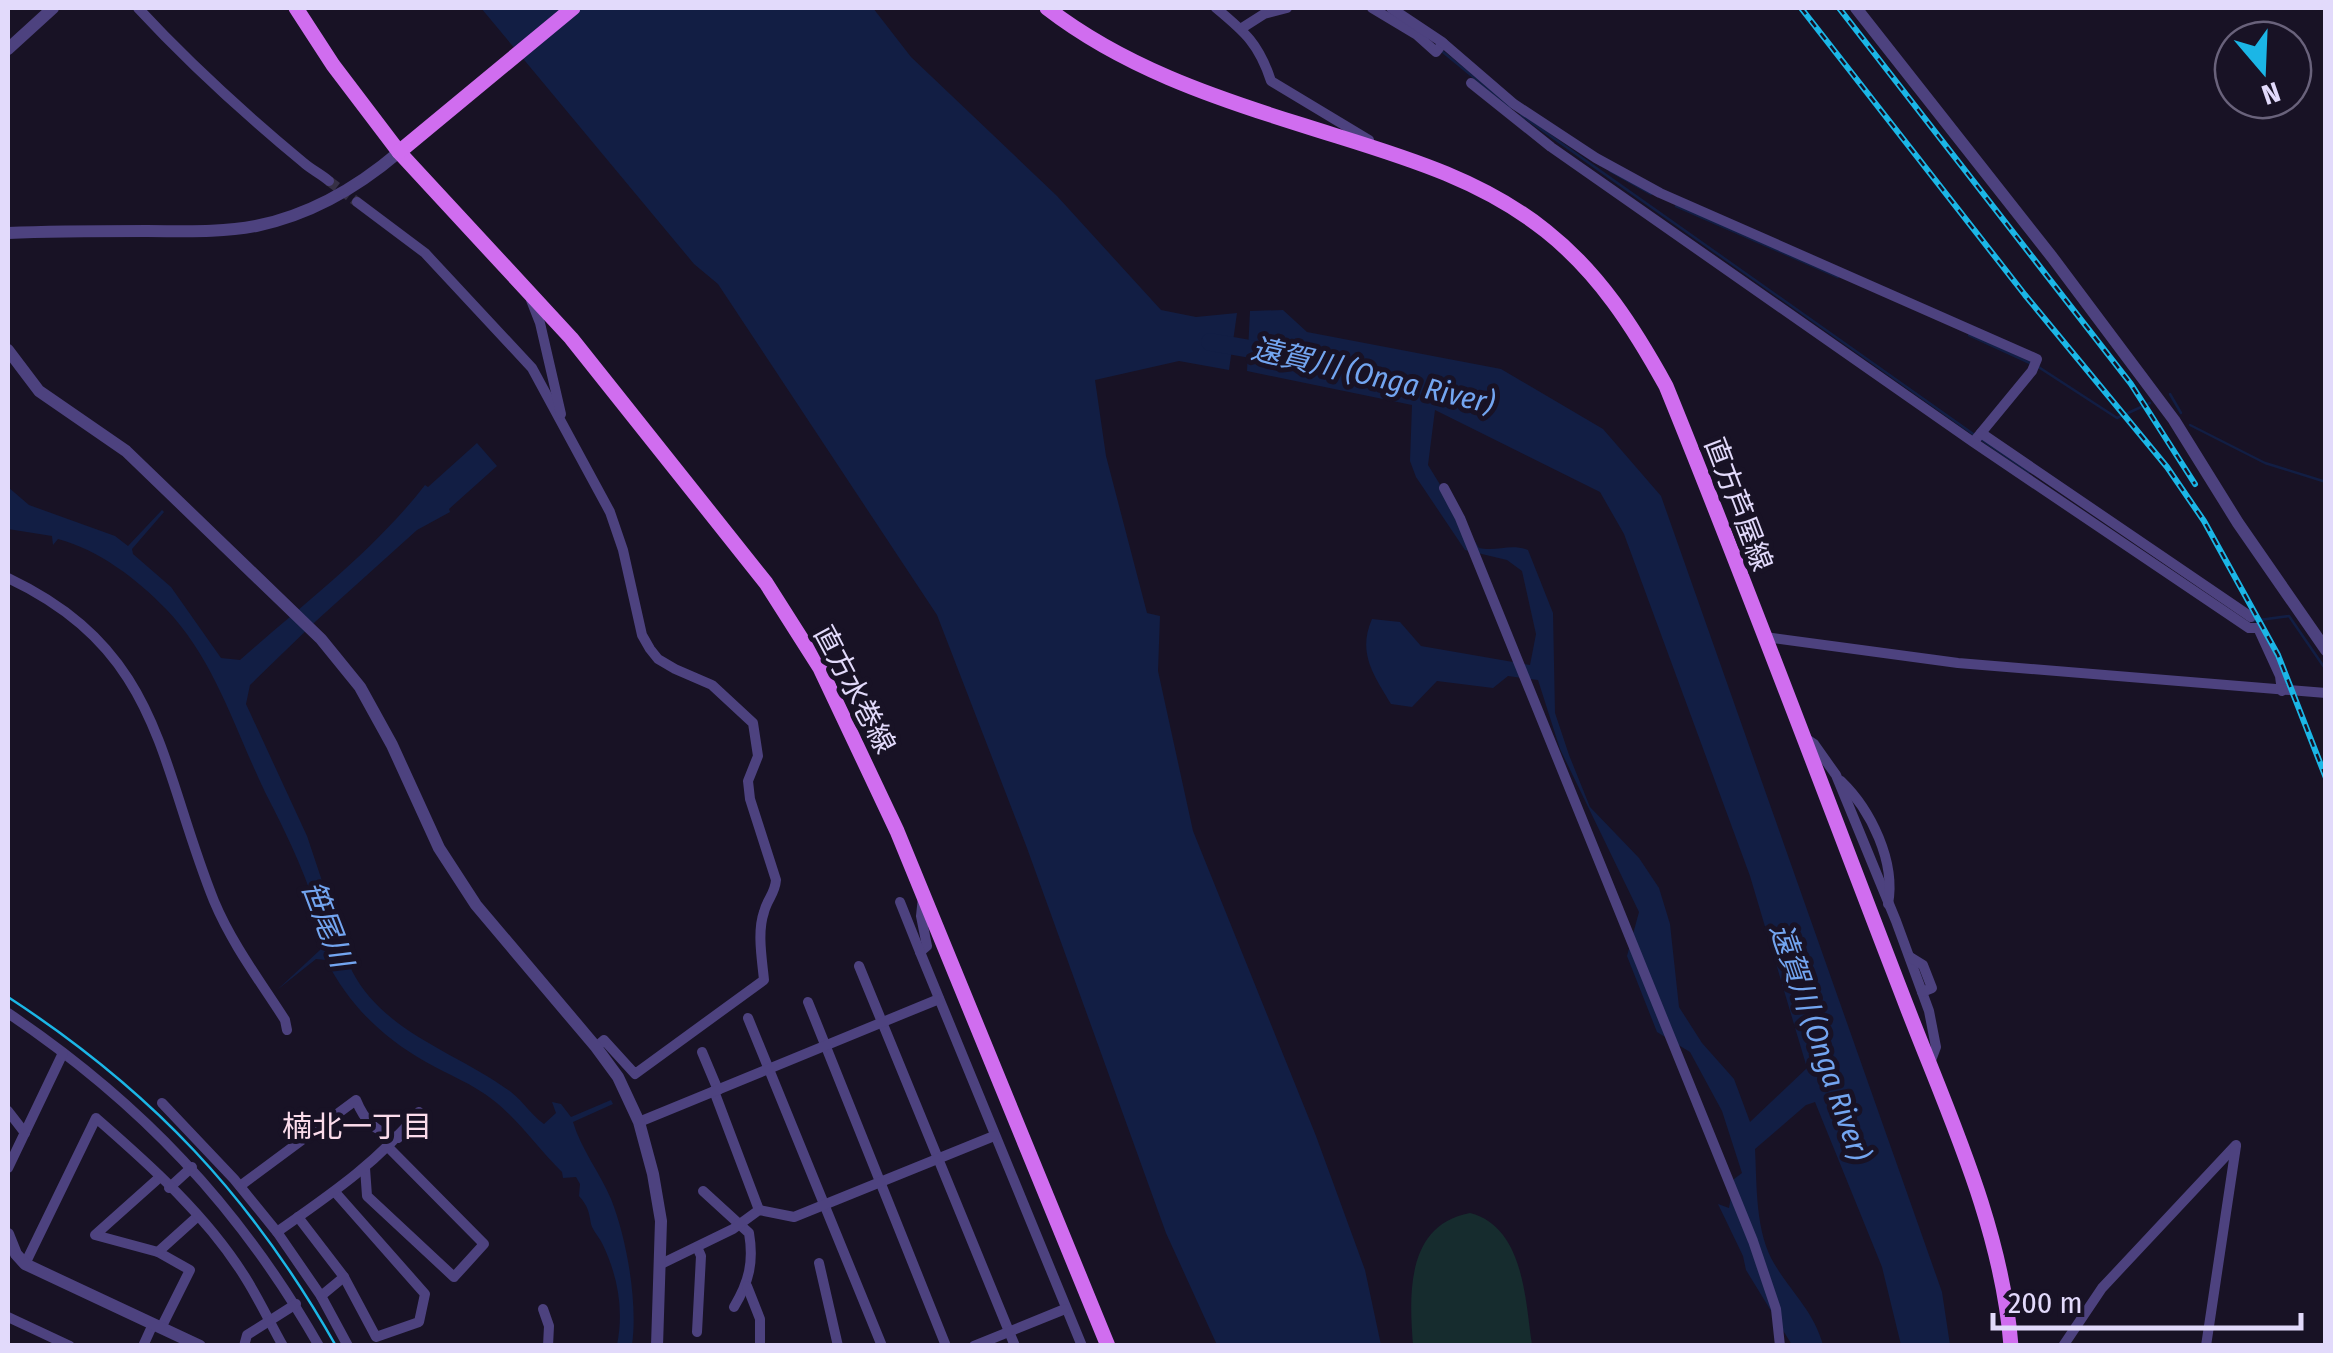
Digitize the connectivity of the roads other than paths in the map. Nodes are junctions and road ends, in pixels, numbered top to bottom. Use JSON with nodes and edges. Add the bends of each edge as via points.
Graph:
{"nodes":[{"id":1,"x":53,"y":8,"type":"edge"},
{"id":2,"x":138,"y":8,"type":"edge"},
{"id":3,"x":296,"y":8,"type":"edge"},
{"id":4,"x":573,"y":8,"type":"edge"},
{"id":5,"x":1047,"y":8,"type":"edge"},
{"id":6,"x":1216,"y":8,"type":"edge"},
{"id":7,"x":1287,"y":8,"type":"edge"},
{"id":8,"x":1372,"y":8,"type":"edge"},
{"id":9,"x":1391,"y":8,"type":"edge"},
{"id":10,"x":1856,"y":8,"type":"edge"},
{"id":11,"x":1242,"y":28,"type":"junction"},
{"id":12,"x":1441,"y":46,"type":"junction"},
{"id":13,"x":8,"y":50,"type":"edge"},
{"id":14,"x":1470,"y":82,"type":"dead end"},
{"id":15,"x":403,"y":148,"type":"junction"},
{"id":16,"x":1387,"y":151,"type":"junction"},
{"id":17,"x":330,"y":181,"type":"tunnel mouth"},
{"id":18,"x":357,"y":202,"type":"tunnel mouth"},
{"id":19,"x":8,"y":233,"type":"edge"},
{"id":20,"x":528,"y":294,"type":"junction"},
{"id":21,"x":8,"y":350,"type":"edge"},
{"id":22,"x":562,"y":420,"type":"junction"},
{"id":23,"x":1444,"y":488,"type":"dead end"},
{"id":24,"x":8,"y":578,"type":"edge"},
{"id":25,"x":2251,"y":617,"type":"dead end"},
{"id":26,"x":1764,"y":637,"type":"junction"},
{"id":27,"x":2326,"y":650,"type":"edge"},
{"id":28,"x":2282,"y":691,"type":"junction"},
{"id":29,"x":2326,"y":693,"type":"edge"},
{"id":30,"x":1804,"y":738,"type":"junction"},
{"id":31,"x":923,"y":896,"type":"junction"},
{"id":32,"x":900,"y":902,"type":"dead end"},
{"id":33,"x":920,"y":952,"type":"junction"},
{"id":34,"x":859,"y":966,"type":"dead end"},
{"id":35,"x":938,"y":1000,"type":"junction"},
{"id":36,"x":808,"y":1002,"type":"dead end"},
{"id":37,"x":8,"y":1013,"type":"edge"},
{"id":38,"x":748,"y":1018,"type":"dead end"},
{"id":39,"x":882,"y":1022,"type":"junction"},
{"id":40,"x":288,"y":1030,"type":"dead end"},
{"id":41,"x":826,"y":1045,"type":"junction"},
{"id":42,"x":596,"y":1046,"type":"junction"},
{"id":43,"x":702,"y":1052,"type":"dead end"},
{"id":44,"x":63,"y":1053,"type":"junction"},
{"id":45,"x":1930,"y":1063,"type":"junction"},
{"id":46,"x":768,"y":1069,"type":"junction"},
{"id":47,"x":716,"y":1090,"type":"junction"},
{"id":48,"x":162,"y":1103,"type":"dead end"},
{"id":49,"x":8,"y":1111,"type":"edge"},
{"id":50,"x":419,"y":1112,"type":"dead end"},
{"id":51,"x":639,"y":1122,"type":"junction"},
{"id":52,"x":24,"y":1134,"type":"junction"},
{"id":53,"x":994,"y":1136,"type":"junction"},
{"id":54,"x":398,"y":1138,"type":"junction"},
{"id":55,"x":389,"y":1148,"type":"junction"},
{"id":56,"x":938,"y":1160,"type":"junction"},
{"id":57,"x":8,"y":1168,"type":"edge"},
{"id":58,"x":192,"y":1168,"type":"junction"},
{"id":59,"x":365,"y":1168,"type":"junction"},
{"id":60,"x":160,"y":1177,"type":"junction"},
{"id":61,"x":881,"y":1182,"type":"junction"},
{"id":62,"x":240,"y":1186,"type":"junction"},
{"id":63,"x":169,"y":1188,"type":"junction"},
{"id":64,"x":703,"y":1191,"type":"dead end"},
{"id":65,"x":335,"y":1192,"type":"junction"},
{"id":66,"x":826,"y":1205,"type":"junction"},
{"id":67,"x":760,"y":1210,"type":"junction"},
{"id":68,"x":198,"y":1216,"type":"junction"},
{"id":69,"x":298,"y":1217,"type":"junction"},
{"id":70,"x":742,"y":1223,"type":"junction"},
{"id":71,"x":277,"y":1232,"type":"junction"},
{"id":72,"x":8,"y":1234,"type":"edge"},
{"id":73,"x":697,"y":1247,"type":"junction"},
{"id":74,"x":158,"y":1252,"type":"junction"},
{"id":75,"x":13,"y":1259,"type":"edge"},
{"id":76,"x":819,"y":1263,"type":"dead end"},
{"id":77,"x":662,"y":1264,"type":"junction"},
{"id":78,"x":344,"y":1277,"type":"junction"},
{"id":79,"x":747,"y":1286,"type":"junction"},
{"id":80,"x":321,"y":1296,"type":"junction"},
{"id":81,"x":296,"y":1304,"type":"junction"},
{"id":82,"x":734,"y":1308,"type":"dead end"},
{"id":83,"x":543,"y":1309,"type":"dead end"},
{"id":84,"x":1066,"y":1310,"type":"junction"},
{"id":85,"x":8,"y":1317,"type":"edge"},
{"id":86,"x":269,"y":1322,"type":"junction"},
{"id":87,"x":157,"y":1326,"type":"junction"},
{"id":88,"x":697,"y":1332,"type":"dead end"},
{"id":89,"x":1010,"y":1332,"type":"junction"},
{"id":90,"x":70,"y":1346,"type":"edge"},
{"id":91,"x":142,"y":1346,"type":"edge"},
{"id":92,"x":200,"y":1346,"type":"edge"},
{"id":93,"x":244,"y":1346,"type":"edge"},
{"id":94,"x":283,"y":1346,"type":"edge"},
{"id":95,"x":319,"y":1346,"type":"edge"},
{"id":96,"x":348,"y":1346,"type":"edge"},
{"id":97,"x":548,"y":1346,"type":"edge"},
{"id":98,"x":658,"y":1346,"type":"edge"},
{"id":99,"x":760,"y":1346,"type":"edge"},
{"id":100,"x":838,"y":1346,"type":"edge"},
{"id":101,"x":882,"y":1346,"type":"edge"},
{"id":102,"x":946,"y":1346,"type":"edge"},
{"id":103,"x":974,"y":1346,"type":"edge"},
{"id":104,"x":1015,"y":1346,"type":"edge"},
{"id":105,"x":1082,"y":1346,"type":"edge"},
{"id":106,"x":1108,"y":1346,"type":"edge"},
{"id":107,"x":1780,"y":1346,"type":"edge"},
{"id":108,"x":2011,"y":1346,"type":"edge"},
{"id":109,"x":2063,"y":1346,"type":"edge"},
{"id":110,"x":2206,"y":1346,"type":"edge"}],
"edges":[{"from":1,"to":13,"type":"street"},
{"from":2,"to":17,"type":"street"},
{"from":3,"to":15,"type":"main road","name":"直方水巻線","via":[[333,65]]},
{"from":4,"to":15,"type":"main road"},
{"from":5,"to":16,"type":"main road","name":"直方芦屋線","via":[[1137,65]]},
{"from":6,"to":11,"type":"street"},
{"from":7,"to":11,"type":"street"},
{"from":8,"to":12,"type":"street"},
{"from":9,"to":12,"type":"street"},
{"from":10,"to":27,"type":"street","via":[[2174,420]]},
{"from":11,"to":16,"type":"street","via":[[1271,81]]},
{"from":12,"to":25,"type":"street","via":[[1514,104],[1660,194],[2037,360],[1979,435]]},
{"from":14,"to":28,"type":"street","via":[[1551,148],[1957,430],[2258,628]]},
{"from":15,"to":19,"type":"street","via":[[329,200],[255,226]]},
{"from":15,"to":20,"type":"main road","name":"直方水巻線"},
{"from":16,"to":26,"type":"main road","name":"直方芦屋線","via":[[1514,209],[1559,243],[1613,299],[1666,386]]},
{"from":18,"to":22,"type":"street","via":[[425,253],[532,368]]},
{"from":20,"to":22,"type":"street"},
{"from":20,"to":31,"type":"main road","name":"直方水巻線","via":[[766,582],[856,739]]},
{"from":21,"to":42,"type":"street","via":[[40,391],[126,452],[321,639],[360,688],[476,905]]},
{"from":22,"to":42,"type":"street","via":[[610,512],[650,649],[675,670],[712,685],[753,723],[758,756],[748,781],[750,799],[776,880],[763,912],[764,980],[635,1074],[604,1040]]},
{"from":23,"to":107,"type":"street","via":[[1748,1226],[1773,1298]]},
{"from":24,"to":40,"type":"street","via":[[90,630],[127,675],[156,730],[216,906]]},
{"from":26,"to":28,"type":"street","via":[[1958,663]]},
{"from":26,"to":30,"type":"main road","name":"直方芦屋線"},
{"from":28,"to":29,"type":"street"},
{"from":30,"to":45,"type":"main road","name":"直方芦屋線"},
{"from":30,"to":45,"type":"street","via":[[1837,777],[1909,956],[1936,1047]]},
{"from":31,"to":33,"type":"street","via":[[926,946]]},
{"from":31,"to":106,"type":"main road","name":"直方水巻線"},
{"from":32,"to":33,"type":"street"},
{"from":33,"to":35,"type":"street"},
{"from":34,"to":39,"type":"street"},
{"from":35,"to":39,"type":"street"},
{"from":35,"to":53,"type":"street"},
{"from":36,"to":41,"type":"street"},
{"from":37,"to":44,"type":"street"},
{"from":38,"to":46,"type":"street"},
{"from":39,"to":41,"type":"street"},
{"from":39,"to":56,"type":"street"},
{"from":41,"to":46,"type":"street"},
{"from":41,"to":61,"type":"street"},
{"from":42,"to":51,"type":"street"},
{"from":43,"to":47,"type":"street"},
{"from":44,"to":52,"type":"street"},
{"from":44,"to":58,"type":"street"},
{"from":45,"to":108,"type":"main road","name":"直方芦屋線","via":[[1996,1250]]},
{"from":46,"to":47,"type":"street"},
{"from":46,"to":66,"type":"street"},
{"from":47,"to":51,"type":"street"},
{"from":47,"to":67,"type":"street"},
{"from":48,"to":62,"type":"street"},
{"from":49,"to":52,"type":"street"},
{"from":50,"to":54,"type":"street"},
{"from":51,"to":77,"type":"street","via":[[656,1190]]},
{"from":52,"to":57,"type":"street"},
{"from":53,"to":56,"type":"street"},
{"from":53,"to":84,"type":"street"},
{"from":54,"to":55,"type":"street"},
{"from":54,"to":62,"type":"street","via":[[365,1121],[356,1100]]},
{"from":55,"to":59,"type":"street"},
{"from":55,"to":59,"type":"street","via":[[484,1244],[454,1277],[368,1196]]},
{"from":56,"to":61,"type":"street"},
{"from":56,"to":89,"type":"street"},
{"from":58,"to":63,"type":"street"},
{"from":58,"to":81,"type":"street"},
{"from":59,"to":65,"type":"street"},
{"from":60,"to":63,"type":"street"},
{"from":60,"to":74,"type":"street","via":[[96,1235]]},
{"from":60,"to":75,"type":"street","via":[[96,1118]]},
{"from":61,"to":66,"type":"street"},
{"from":61,"to":102,"type":"street"},
{"from":62,"to":71,"type":"street"},
{"from":63,"to":68,"type":"street"},
{"from":64,"to":70,"type":"street"},
{"from":65,"to":69,"type":"street"},
{"from":65,"to":78,"type":"street","via":[[426,1294],[420,1322],[376,1337]]},
{"from":66,"to":67,"type":"street","via":[[794,1217]]},
{"from":66,"to":101,"type":"street"},
{"from":67,"to":70,"type":"street"},
{"from":68,"to":74,"type":"street"},
{"from":68,"to":86,"type":"street","via":[[245,1277]]},
{"from":69,"to":71,"type":"street"},
{"from":69,"to":78,"type":"street"},
{"from":70,"to":73,"type":"street"},
{"from":70,"to":79,"type":"street","via":[[751,1247]]},
{"from":71,"to":80,"type":"street"},
{"from":72,"to":75,"type":"street"},
{"from":73,"to":77,"type":"street"},
{"from":73,"to":88,"type":"street"},
{"from":74,"to":87,"type":"street","via":[[190,1270]]},
{"from":75,"to":87,"type":"street"},
{"from":76,"to":100,"type":"street"},
{"from":77,"to":98,"type":"street"},
{"from":78,"to":80,"type":"street"},
{"from":79,"to":82,"type":"street"},
{"from":79,"to":99,"type":"street","via":[[760,1319]]},
{"from":80,"to":96,"type":"street"},
{"from":81,"to":86,"type":"street"},
{"from":81,"to":95,"type":"street"},
{"from":83,"to":97,"type":"street"},
{"from":84,"to":89,"type":"street"},
{"from":84,"to":105,"type":"street"},
{"from":85,"to":90,"type":"street"},
{"from":86,"to":93,"type":"street","via":[[247,1335]]},
{"from":86,"to":94,"type":"street"},
{"from":87,"to":91,"type":"street"},
{"from":87,"to":92,"type":"street"},
{"from":89,"to":103,"type":"street"},
{"from":89,"to":104,"type":"street"},
{"from":109,"to":110,"type":"street","via":[[2102,1288],[2236,1145]]}]}
